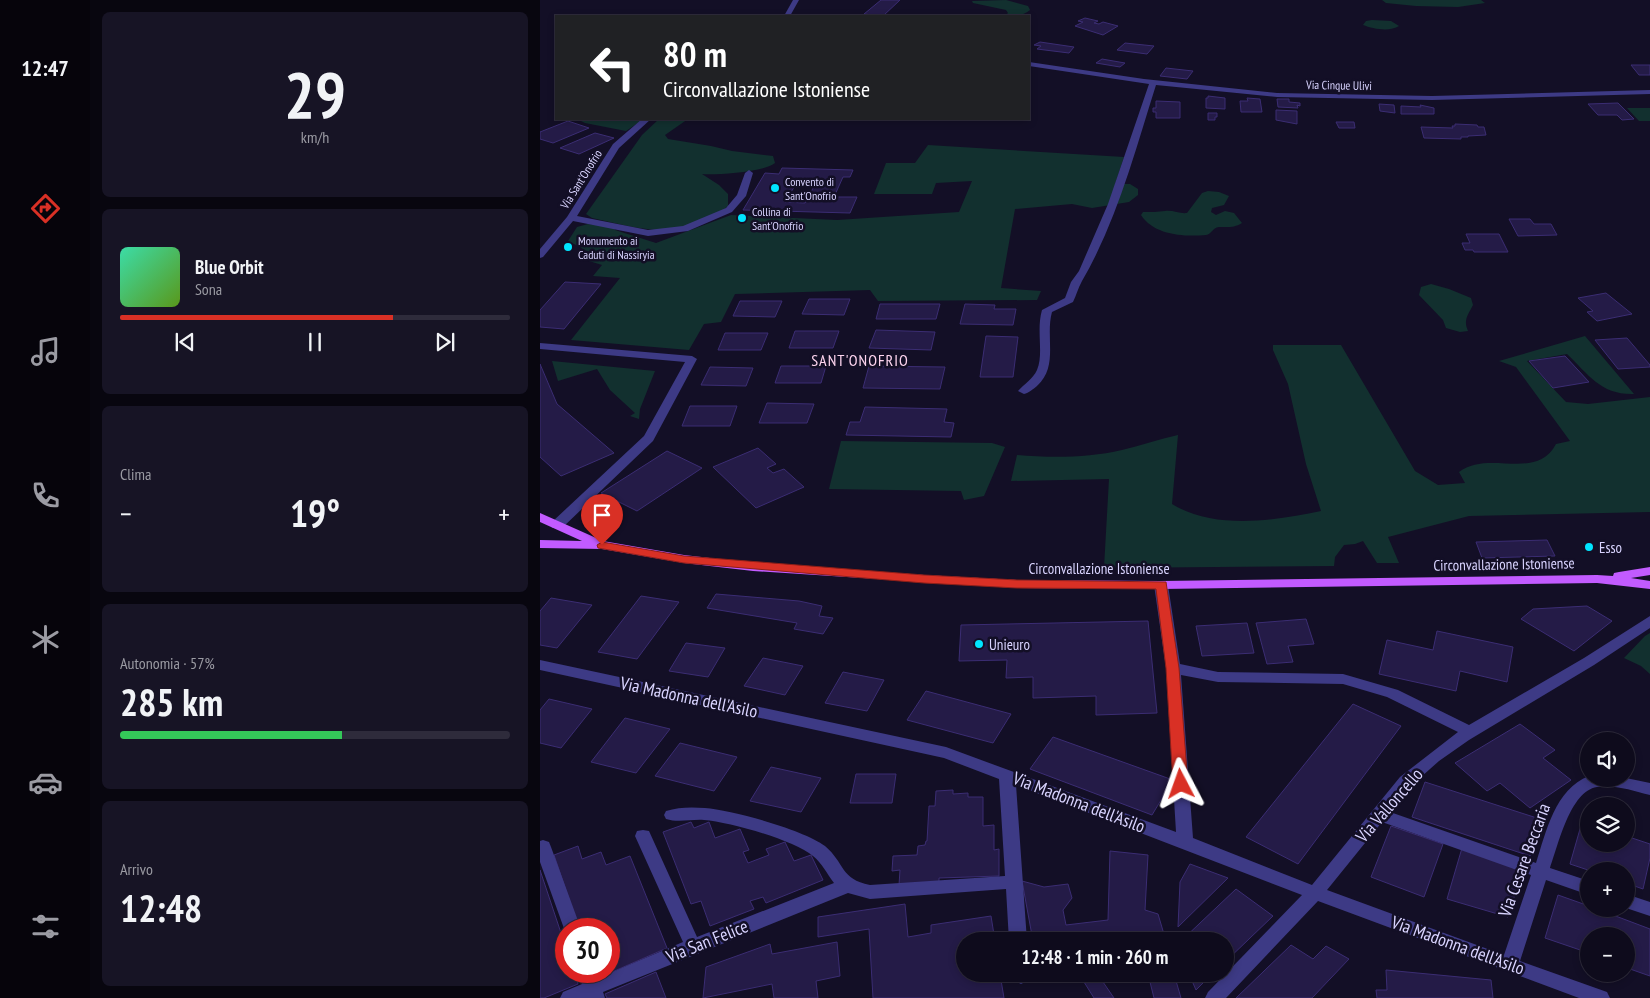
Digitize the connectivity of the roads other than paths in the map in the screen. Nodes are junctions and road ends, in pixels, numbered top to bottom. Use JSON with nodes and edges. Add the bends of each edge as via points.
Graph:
{"nodes":[{"id":1,"x":796,"y":0,"type":"edge"},
{"id":2,"x":791,"y":14,"type":"edge"},
{"id":3,"x":1030,"y":64,"type":"edge"},
{"id":4,"x":1153,"y":82,"type":"junction"},
{"id":5,"x":1650,"y":92,"type":"edge"},
{"id":6,"x":646,"y":120,"type":"edge"},
{"id":7,"x":749,"y":173,"type":"dead end"},
{"id":8,"x":572,"y":218,"type":"junction"},
{"id":9,"x":540,"y":255,"type":"edge"},
{"id":10,"x":540,"y":346,"type":"edge"},
{"id":11,"x":1024,"y":390,"type":"dead end"},
{"id":12,"x":540,"y":517,"type":"edge"},
{"id":13,"x":558,"y":525,"type":"junction"},
{"id":14,"x":540,"y":544,"type":"edge"},
{"id":15,"x":602,"y":545,"type":"junction"},
{"id":16,"x":1650,"y":570,"type":"edge"},
{"id":17,"x":1597,"y":579,"type":"junction"},
{"id":18,"x":1161,"y":585,"type":"junction"},
{"id":19,"x":1650,"y":585,"type":"edge"},
{"id":20,"x":1650,"y":621,"type":"edge"},
{"id":21,"x":540,"y":665,"type":"edge"},
{"id":22,"x":1173,"y":668,"type":"junction"},
{"id":23,"x":1470,"y":732,"type":"junction"},
{"id":24,"x":1007,"y":775,"type":"junction"},
{"id":25,"x":1650,"y":790,"type":"edge"},
{"id":26,"x":672,"y":815,"type":"dead end"},
{"id":27,"x":1380,"y":815,"type":"junction"},
{"id":28,"x":643,"y":836,"type":"dead end"},
{"id":29,"x":1185,"y":842,"type":"junction"},
{"id":30,"x":543,"y":847,"type":"dead end"},
{"id":31,"x":1540,"y":871,"type":"junction"},
{"id":32,"x":1014,"y":882,"type":"junction"},
{"id":33,"x":1580,"y":885,"type":"edge"},
{"id":34,"x":846,"y":886,"type":"junction"},
{"id":35,"x":1315,"y":893,"type":"junction"},
{"id":36,"x":1635,"y":904,"type":"edge"},
{"id":37,"x":1650,"y":909,"type":"edge"},
{"id":38,"x":568,"y":918,"type":"edge"},
{"id":39,"x":1017,"y":932,"type":"edge"},
{"id":40,"x":693,"y":946,"type":"junction"},
{"id":41,"x":1510,"y":964,"type":"junction"},
{"id":42,"x":592,"y":986,"type":"edge"},
{"id":43,"x":569,"y":998,"type":"edge"},
{"id":44,"x":1214,"y":998,"type":"edge"},
{"id":45,"x":1600,"y":998,"type":"edge"}],
"edges":[{"from":1,"to":2,"type":"street"},
{"from":3,"to":4,"type":"street","name":"Via Cinque Ulivi"},
{"from":4,"to":5,"type":"street","name":"Via Cinque Ulivi","via":[[1277,95],[1332,97],[1432,98]]},
{"from":4,"to":11,"type":"street","via":[[1113,204],[1084,270],[1069,300],[1046,310],[1042,320],[1045,368]]},
{"from":6,"to":8,"type":"street","name":"Via Sant'Onofrio","via":[[616,146]]},
{"from":7,"to":8,"type":"street","via":[[734,206],[685,229],[648,233]]},
{"from":8,"to":9,"type":"street","name":"Via Sant'Onofrio"},
{"from":10,"to":13,"type":"street","via":[[692,359],[650,438]]},
{"from":12,"to":13,"type":"main road","name":"Circonvallazione Istoniense"},
{"from":13,"to":15,"type":"main road","name":"Circonvallazione Istoniense"},
{"from":14,"to":15,"type":"main road","name":"Circonvallazione Istoniense"},
{"from":15,"to":18,"type":"main road","name":"Circonvallazione Istoniense","via":[[684,559],[924,579],[1017,584]]},
{"from":16,"to":17,"type":"main road","name":"Circonvallazione Istoniense"},
{"from":17,"to":18,"type":"main road","name":"Circonvallazione Istoniense"},
{"from":17,"to":19,"type":"main road","name":"Circonvallazione Istoniense"},
{"from":18,"to":22,"type":"street"},
{"from":20,"to":23,"type":"street","name":"Via Valloncello","via":[[1594,660]]},
{"from":21,"to":24,"type":"street","name":"Via Madonna dell'Asilo","via":[[946,753]]},
{"from":22,"to":23,"type":"street","via":[[1218,676],[1359,682],[1406,700]]},
{"from":22,"to":29,"type":"street"},
{"from":23,"to":27,"type":"street","name":"Via Valloncello","via":[[1423,765]]},
{"from":24,"to":29,"type":"street","name":"Via Madonna dell'Asilo"},
{"from":24,"to":32,"type":"street"},
{"from":25,"to":31,"type":"street","name":"Via Cesare Beccaria","via":[[1606,779],[1590,780],[1574,790]]},
{"from":26,"to":34,"type":"street","via":[[705,814],[802,841],[818,850]]},
{"from":27,"to":31,"type":"street"},
{"from":27,"to":35,"type":"street","name":"Via Valloncello"},
{"from":28,"to":40,"type":"street"},
{"from":29,"to":35,"type":"street","name":"Via Madonna dell'Asilo"},
{"from":30,"to":38,"type":"street"},
{"from":31,"to":33,"type":"street"},
{"from":31,"to":41,"type":"street","name":"Via Cesare Beccaria"},
{"from":32,"to":34,"type":"street","via":[[870,892]]},
{"from":32,"to":39,"type":"street"},
{"from":34,"to":40,"type":"street","name":"Via San Felice"},
{"from":35,"to":41,"type":"street","name":"Via Madonna dell'Asilo"},
{"from":35,"to":44,"type":"street","name":"Via Valloncello"},
{"from":36,"to":37,"type":"street"},
{"from":40,"to":42,"type":"street","name":"Via San Felice"},
{"from":41,"to":45,"type":"street","name":"Via Madonna dell'Asilo"},
{"from":42,"to":43,"type":"street","name":"Via San Felice"}]}
